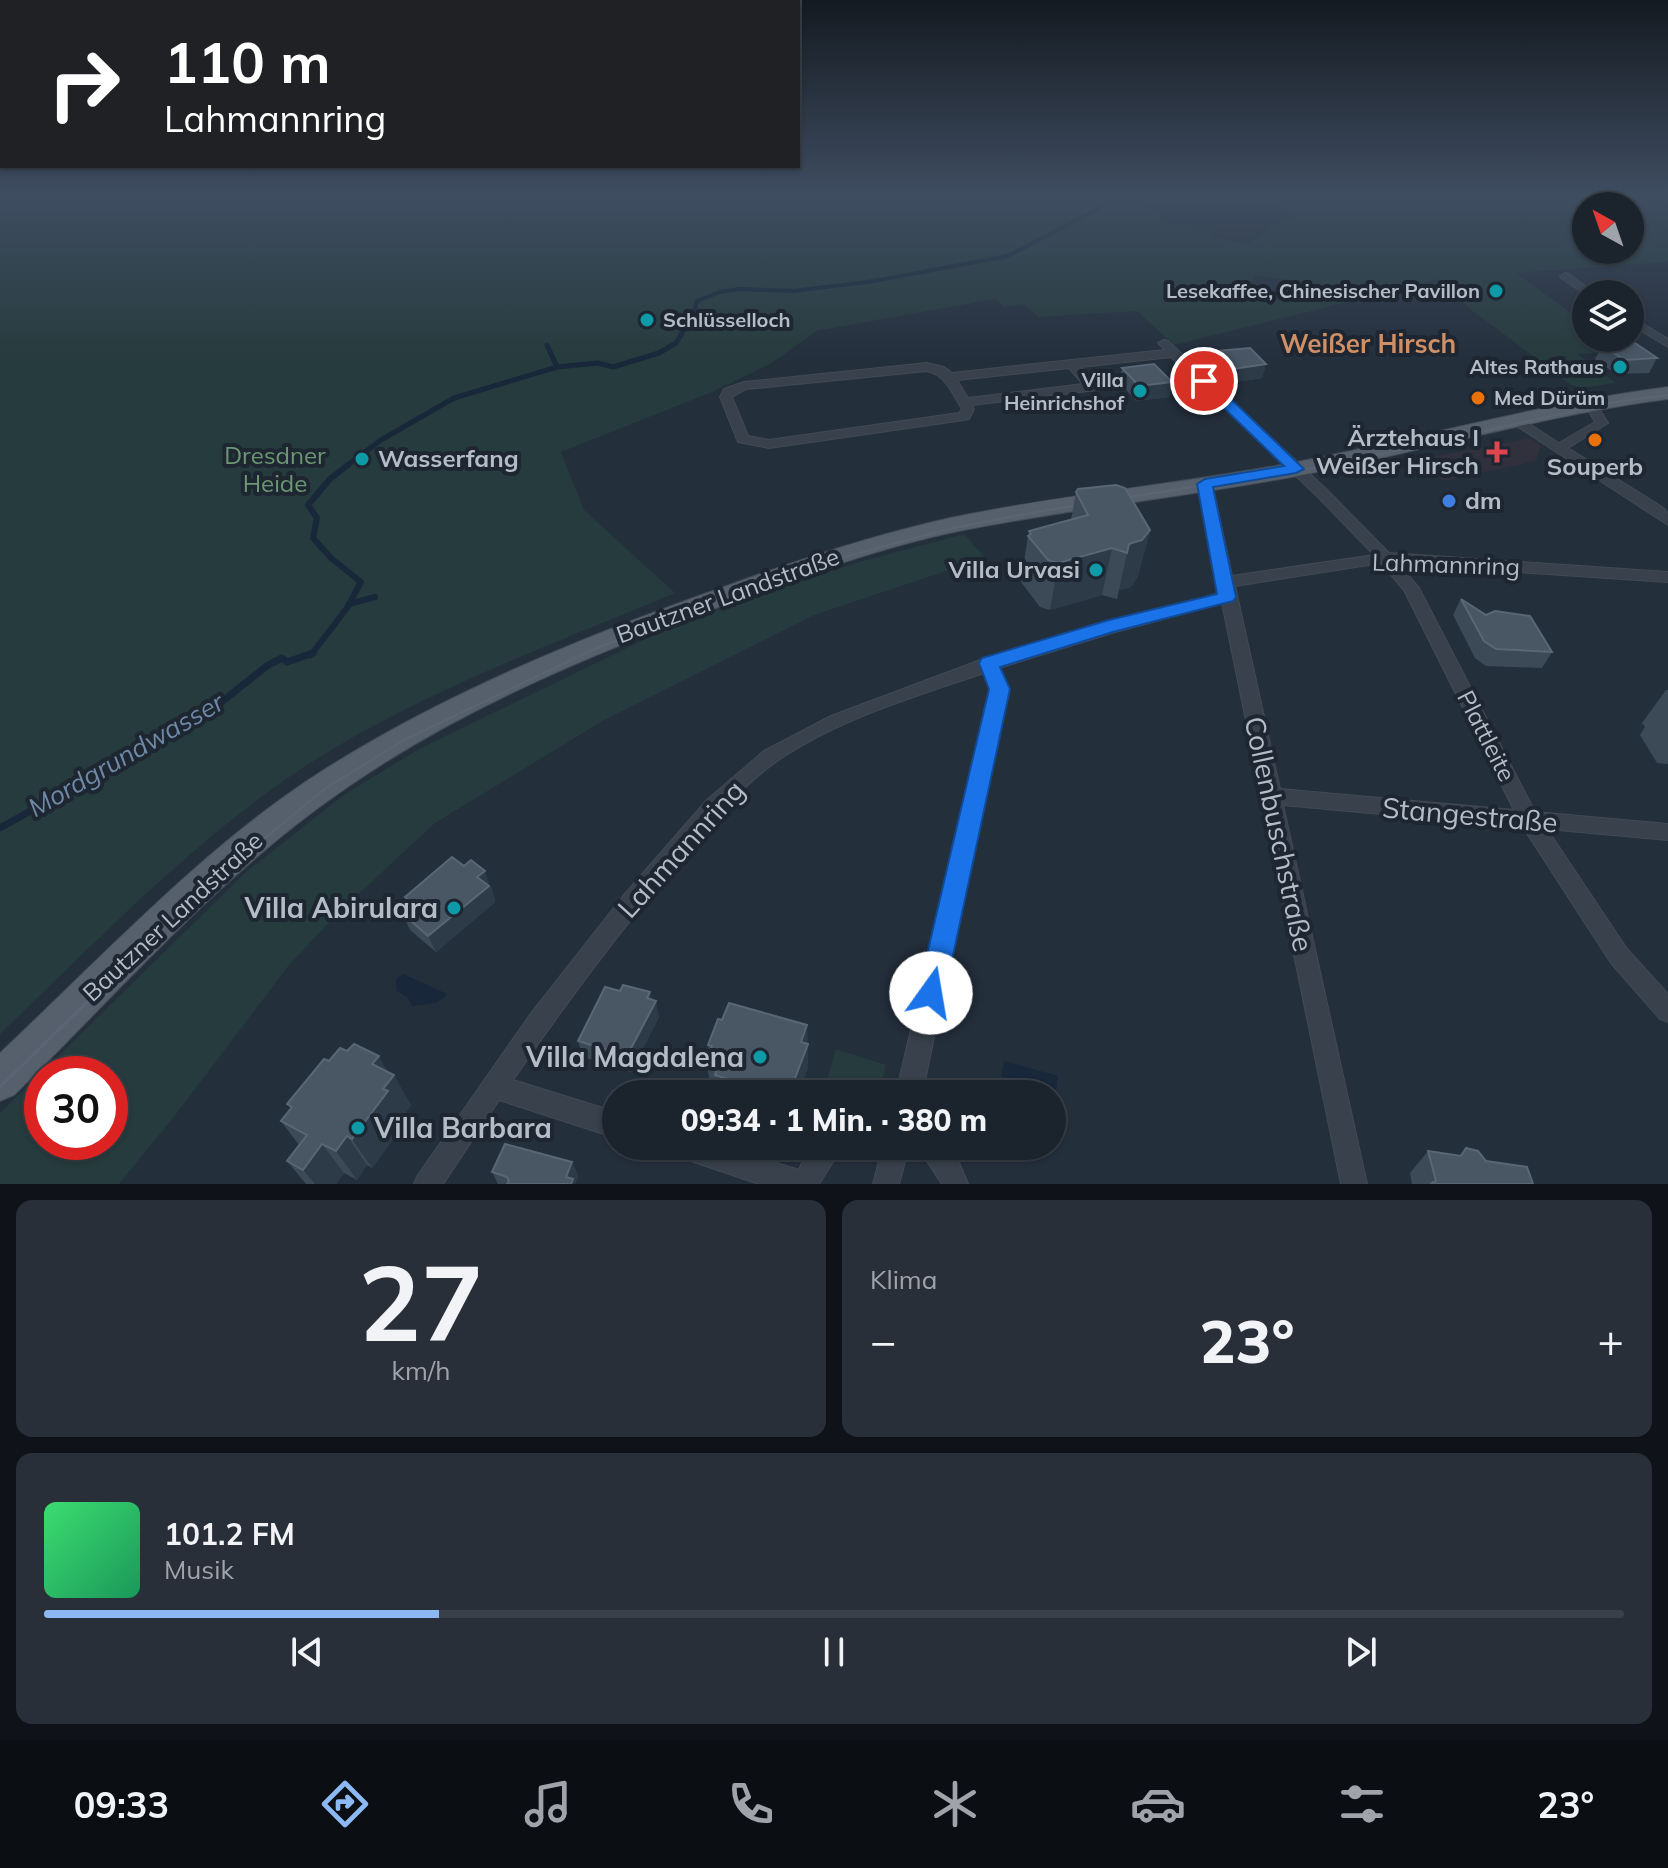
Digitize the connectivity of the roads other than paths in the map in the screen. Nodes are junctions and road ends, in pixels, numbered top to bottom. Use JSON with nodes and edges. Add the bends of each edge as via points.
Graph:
{"nodes":[{"id":1,"x":1565,"y":276,"type":"dead end"},
{"id":2,"x":1572,"y":281,"type":"edge"},
{"id":3,"x":1644,"y":328,"type":"edge"},
{"id":4,"x":1668,"y":344,"type":"edge"},
{"id":5,"x":1072,"y":364,"type":"junction"},
{"id":6,"x":949,"y":377,"type":"junction"},
{"id":7,"x":1668,"y":393,"type":"edge"},
{"id":8,"x":967,"y":402,"type":"junction"},
{"id":9,"x":1591,"y":405,"type":"junction"},
{"id":10,"x":1515,"y":421,"type":"junction"},
{"id":11,"x":1559,"y":448,"type":"junction"},
{"id":12,"x":1296,"y":469,"type":"junction"},
{"id":13,"x":1205,"y":484,"type":"junction"},
{"id":14,"x":1668,"y":521,"type":"edge"},
{"id":15,"x":1386,"y":558,"type":"junction"},
{"id":16,"x":1668,"y":577,"type":"edge"},
{"id":17,"x":1226,"y":589,"type":"junction"},
{"id":18,"x":989,"y":663,"type":"junction"},
{"id":19,"x":1272,"y":796,"type":"junction"},
{"id":20,"x":1530,"y":821,"type":"junction"},
{"id":21,"x":1668,"y":832,"type":"edge"},
{"id":22,"x":1668,"y":1011,"type":"edge"},
{"id":23,"x":912,"y":1080,"type":"edge"},
{"id":24,"x":0,"y":1081,"type":"edge"},
{"id":25,"x":494,"y":1086,"type":"junction"},
{"id":26,"x":602,"y":1121,"type":"edge"},
{"id":27,"x":727,"y":1160,"type":"edge"},
{"id":28,"x":818,"y":1160,"type":"edge"},
{"id":29,"x":892,"y":1160,"type":"edge"},
{"id":30,"x":942,"y":1160,"type":"edge"},
{"id":31,"x":427,"y":1184,"type":"edge"},
{"id":32,"x":804,"y":1184,"type":"edge"},
{"id":33,"x":886,"y":1184,"type":"edge"},
{"id":34,"x":955,"y":1184,"type":"edge"},
{"id":35,"x":1354,"y":1184,"type":"edge"}],
"edges":[{"from":1,"to":2,"type":"street"},
{"from":3,"to":4,"type":"street"},
{"from":5,"to":6,"type":"street"},
{"from":5,"to":8,"type":"street","via":[[1092,387]]},
{"from":5,"to":12,"type":"street","name":"Plattleite","via":[[1169,348]]},
{"from":6,"to":8,"type":"street"},
{"from":6,"to":8,"type":"street","via":[[927,367],[744,386],[726,397],[739,434],[758,444],[956,418],[967,413]]},
{"from":7,"to":9,"type":"main road","name":"Bautzner Landstraße"},
{"from":9,"to":10,"type":"main road","name":"Bautzner Landstraße"},
{"from":9,"to":11,"type":"street","via":[[1602,423]]},
{"from":10,"to":11,"type":"street"},
{"from":10,"to":12,"type":"main road","name":"Bautzner Landstraße"},
{"from":11,"to":14,"type":"street"},
{"from":12,"to":13,"type":"main road","name":"Bautzner Landstraße"},
{"from":12,"to":15,"type":"street","name":"Plattleite"},
{"from":13,"to":17,"type":"street","name":"Collenbuschstraße"},
{"from":13,"to":24,"type":"main road","name":"Bautzner Landstraße","via":[[952,525],[850,552],[688,607],[480,698],[368,758],[277,820]]},
{"from":15,"to":16,"type":"street","name":"Lahmannring"},
{"from":15,"to":17,"type":"street","name":"Lahmannring"},
{"from":15,"to":20,"type":"street","name":"Plattleite","via":[[1411,588]]},
{"from":17,"to":18,"type":"street","name":"Lahmannring"},
{"from":17,"to":19,"type":"street","name":"Collenbuschstraße"},
{"from":18,"to":23,"type":"street","via":[[999,689]]},
{"from":18,"to":25,"type":"street","name":"Lahmannring","via":[[818,730],[772,755],[735,785],[571,976]]},
{"from":19,"to":20,"type":"street","name":"Stangestraße"},
{"from":19,"to":35,"type":"street","name":"Collenbuschstraße"},
{"from":20,"to":21,"type":"street","name":"Stangestraße"},
{"from":20,"to":22,"type":"street","name":"Plattleite","via":[[1619,956]]},
{"from":25,"to":26,"type":"street"},
{"from":25,"to":31,"type":"street","name":"Lahmannring"},
{"from":27,"to":32,"type":"street"},
{"from":28,"to":32,"type":"street"},
{"from":29,"to":33,"type":"street"},
{"from":30,"to":34,"type":"street"}]}
